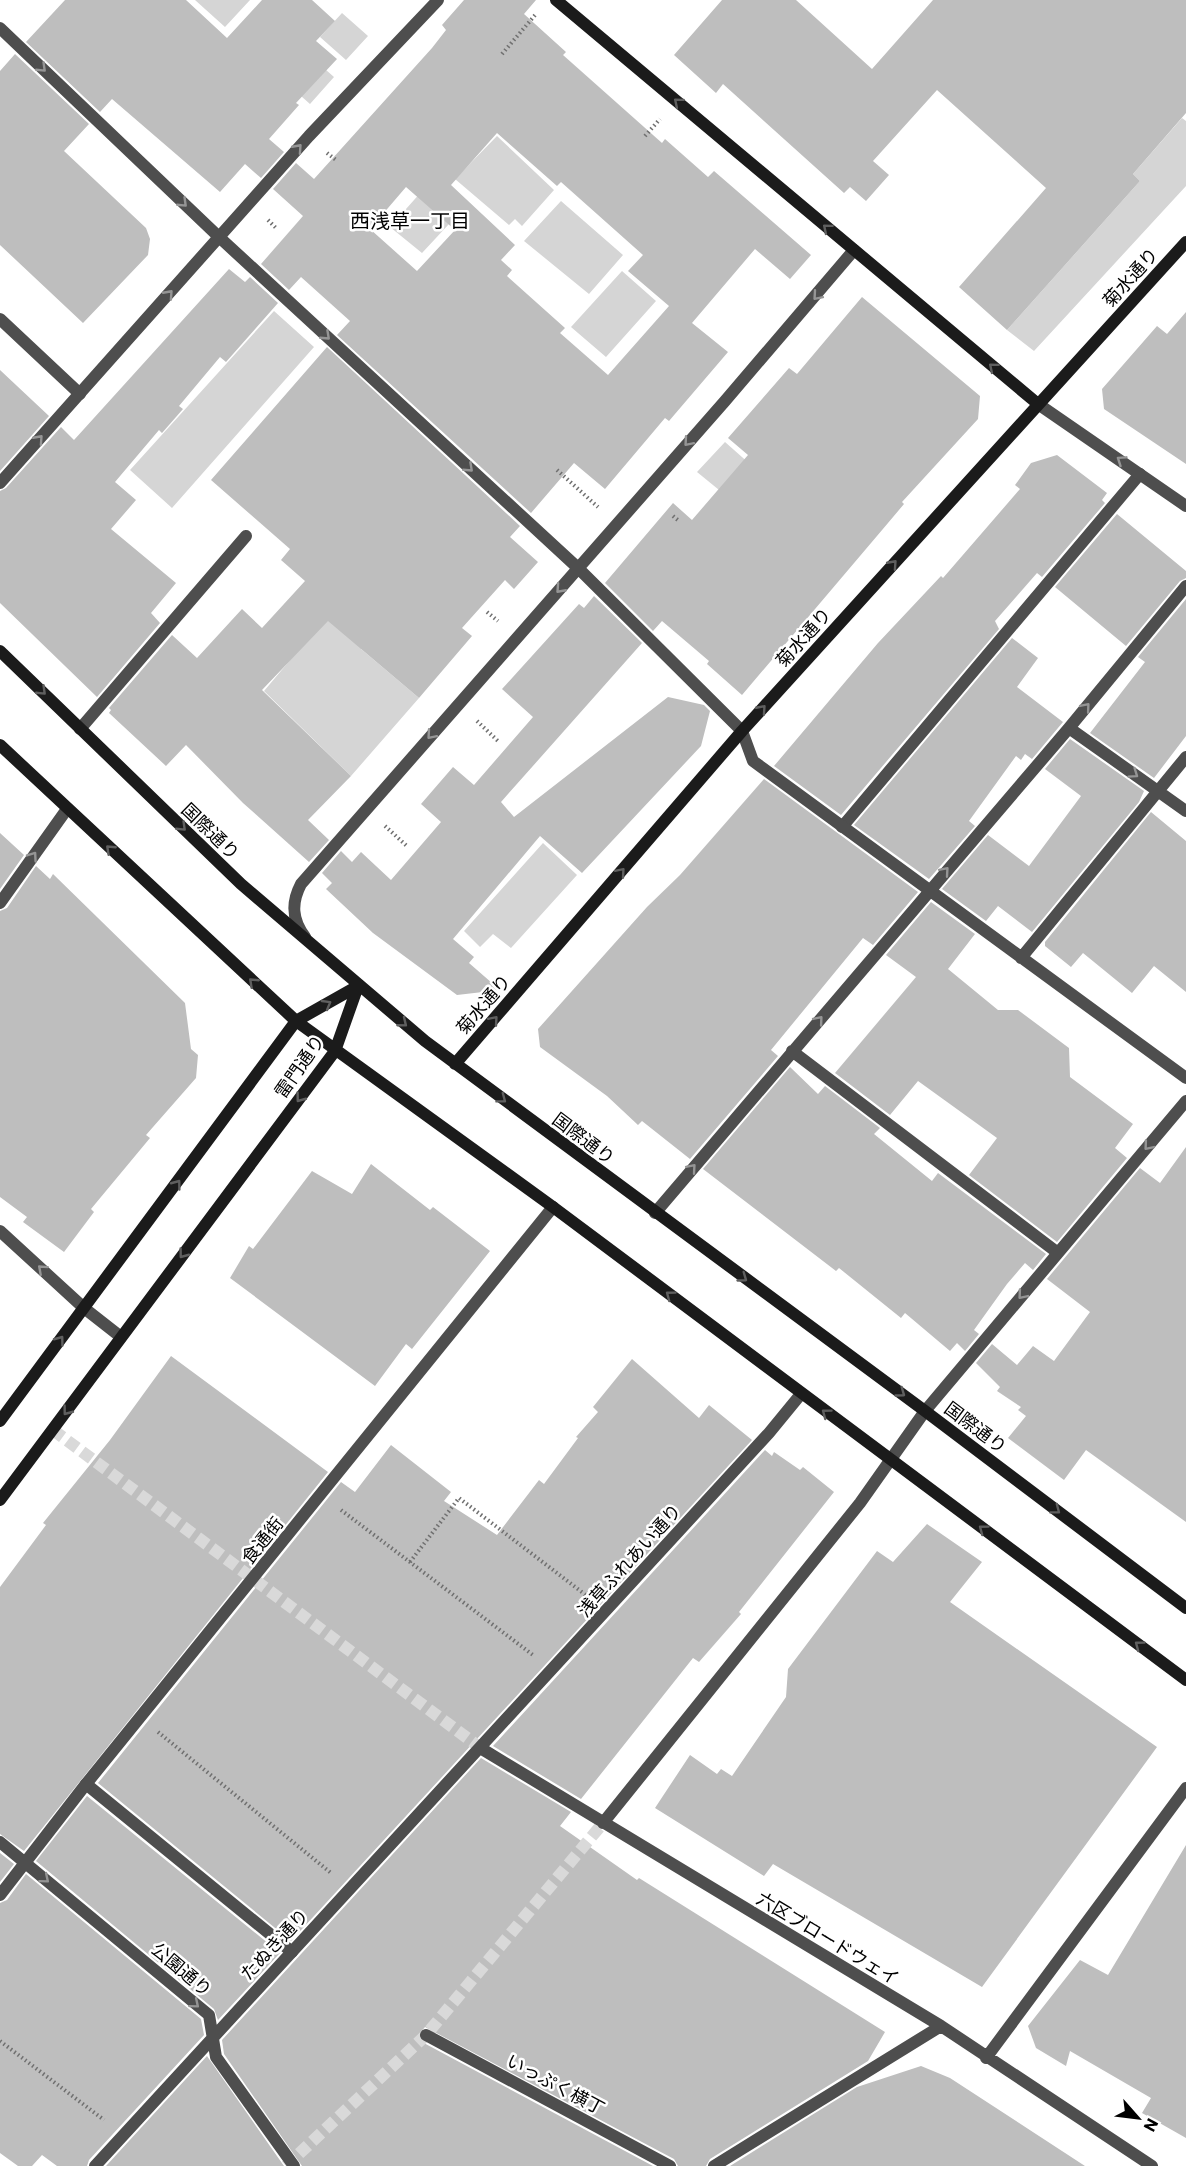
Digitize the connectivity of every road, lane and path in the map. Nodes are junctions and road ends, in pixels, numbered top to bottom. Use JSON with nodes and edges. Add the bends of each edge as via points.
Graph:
{"nodes":[{"id":1,"x":438,"y":0,"type":"edge"},
{"id":2,"x":556,"y":0,"type":"edge"},
{"id":3,"x":538,"y":11,"type":"dead end"},
{"id":4,"x":0,"y":28,"type":"edge"},
{"id":5,"x":502,"y":54,"type":"dead end"},
{"id":6,"x":219,"y":237,"type":"junction"},
{"id":7,"x":1186,"y":242,"type":"edge"},
{"id":8,"x":854,"y":250,"type":"junction"},
{"id":9,"x":0,"y":319,"type":"edge"},
{"id":10,"x":80,"y":394,"type":"junction"},
{"id":11,"x":1038,"y":404,"type":"junction"},
{"id":12,"x":557,"y":470,"type":"dead end"},
{"id":13,"x":1140,"y":474,"type":"junction"},
{"id":14,"x":0,"y":483,"type":"edge"},
{"id":15,"x":1186,"y":506,"type":"edge"},
{"id":16,"x":673,"y":516,"type":"dead end"},
{"id":17,"x":679,"y":521,"type":"dead end"},
{"id":18,"x":617,"y":524,"type":"junction"},
{"id":19,"x":246,"y":536,"type":"dead end"},
{"id":20,"x":578,"y":568,"type":"junction"},
{"id":21,"x":1186,"y":586,"type":"edge"},
{"id":22,"x":0,"y":651,"type":"edge"},
{"id":23,"x":1069,"y":728,"type":"junction"},
{"id":24,"x":80,"y":729,"type":"junction"},
{"id":25,"x":742,"y":731,"type":"junction"},
{"id":26,"x":0,"y":745,"type":"edge"},
{"id":27,"x":1186,"y":757,"type":"edge"},
{"id":28,"x":1160,"y":792,"type":"junction"},
{"id":29,"x":67,"y":809,"type":"junction"},
{"id":30,"x":1186,"y":811,"type":"edge"},
{"id":31,"x":842,"y":827,"type":"junction"},
{"id":32,"x":390,"y":831,"type":"dead end"},
{"id":33,"x":408,"y":847,"type":"dead end"},
{"id":34,"x":929,"y":890,"type":"junction"},
{"id":35,"x":0,"y":903,"type":"edge"},
{"id":36,"x":1021,"y":958,"type":"junction"},
{"id":37,"x":358,"y":986,"type":"junction"},
{"id":38,"x":296,"y":1021,"type":"junction"},
{"id":39,"x":335,"y":1051,"type":"junction"},
{"id":40,"x":792,"y":1051,"type":"junction"},
{"id":41,"x":455,"y":1064,"type":"junction"},
{"id":42,"x":1186,"y":1078,"type":"edge"},
{"id":43,"x":1186,"y":1101,"type":"edge"},
{"id":44,"x":553,"y":1207,"type":"junction"},
{"id":45,"x":655,"y":1213,"type":"junction"},
{"id":46,"x":0,"y":1231,"type":"edge"},
{"id":47,"x":1058,"y":1253,"type":"junction"},
{"id":48,"x":84,"y":1308,"type":"junction"},
{"id":49,"x":121,"y":1337,"type":"junction"},
{"id":50,"x":801,"y":1394,"type":"junction"},
{"id":51,"x":926,"y":1411,"type":"junction"},
{"id":52,"x":0,"y":1421,"type":"edge"},
{"id":53,"x":891,"y":1461,"type":"junction"},
{"id":54,"x":322,"y":1496,"type":"junction"},
{"id":55,"x":0,"y":1500,"type":"edge"},
{"id":56,"x":410,"y":1562,"type":"junction"},
{"id":57,"x":1186,"y":1608,"type":"edge"},
{"id":58,"x":606,"y":1611,"type":"junction"},
{"id":59,"x":553,"y":1670,"type":"junction"},
{"id":60,"x":1186,"y":1680,"type":"edge"},
{"id":61,"x":140,"y":1717,"type":"junction"},
{"id":62,"x":482,"y":1749,"type":"junction"},
{"id":63,"x":86,"y":1784,"type":"junction"},
{"id":64,"x":1186,"y":1788,"type":"edge"},
{"id":65,"x":603,"y":1823,"type":"junction"},
{"id":66,"x":0,"y":1842,"type":"edge"},
{"id":67,"x":26,"y":1863,"type":"junction"},
{"id":68,"x":350,"y":1889,"type":"junction"},
{"id":69,"x":0,"y":1895,"type":"edge"},
{"id":70,"x":292,"y":1952,"type":"junction"},
{"id":71,"x":941,"y":2026,"type":"junction"},
{"id":72,"x":426,"y":2035,"type":"dead end"},
{"id":73,"x":212,"y":2038,"type":"junction"},
{"id":74,"x":0,"y":2041,"type":"edge"},
{"id":75,"x":986,"y":2058,"type":"junction"},
{"id":76,"x":123,"y":2135,"type":"junction"},
{"id":77,"x":292,"y":2164,"type":"edge"},
{"id":78,"x":95,"y":2166,"type":"edge"},
{"id":79,"x":670,"y":2166,"type":"edge"},
{"id":80,"x":714,"y":2166,"type":"edge"},
{"id":81,"x":1152,"y":2166,"type":"edge"}],
"edges":[{"from":6,"to":1,"type":"street","one_way":true},
{"from":8,"to":2,"type":"main road","one_way":true},
{"from":3,"to":5,"type":"path"},
{"from":4,"to":6,"type":"street","one_way":true},
{"from":10,"to":6,"type":"street","one_way":true},
{"from":6,"to":20,"type":"street","one_way":true},
{"from":7,"to":11,"type":"main road","name":"菊水通り"},
{"from":11,"to":8,"type":"main road","one_way":true},
{"from":8,"to":18,"type":"street","one_way":true},
{"from":9,"to":10,"type":"street"},
{"from":14,"to":10,"type":"street","one_way":true},
{"from":13,"to":11,"type":"street","one_way":true},
{"from":25,"to":11,"type":"main road","name":"菊水通り","one_way":true},
{"from":12,"to":18,"type":"path"},
{"from":13,"to":15,"type":"street"},
{"from":13,"to":31,"type":"street"},
{"from":16,"to":17,"type":"path"},
{"from":18,"to":20,"type":"street"},
{"from":19,"to":24,"type":"street"},
{"from":20,"to":25,"type":"street"},
{"from":20,"to":37,"type":"street","one_way":true,"via":[[295,895],[295,919],[303,935]]},
{"from":23,"to":21,"type":"street","one_way":true},
{"from":22,"to":24,"type":"main road","name":"国際通り","one_way":true},
{"from":23,"to":28,"type":"street","one_way":true},
{"from":34,"to":23,"type":"street","one_way":true},
{"from":24,"to":37,"type":"main road","name":"国際通り","one_way":true,"via":[[241,884]]},
{"from":25,"to":31,"type":"street","via":[[753,761]]},
{"from":41,"to":25,"type":"main road","name":"菊水通り","one_way":true},
{"from":26,"to":29,"type":"main road"},
{"from":27,"to":28,"type":"street"},
{"from":28,"to":30,"type":"street"},
{"from":28,"to":36,"type":"street"},
{"from":35,"to":29,"type":"street","one_way":true},
{"from":38,"to":29,"type":"main road","one_way":true},
{"from":31,"to":34,"type":"street"},
{"from":32,"to":33,"type":"path"},
{"from":34,"to":36,"type":"street"},
{"from":40,"to":34,"type":"street","one_way":true},
{"from":36,"to":42,"type":"street"},
{"from":38,"to":37,"type":"main road","name":"雷門通り","one_way":true},
{"from":37,"to":39,"type":"main road","name":"雷門通り"},
{"from":37,"to":41,"type":"main road","name":"国際通り","one_way":true},
{"from":38,"to":39,"type":"main road"},
{"from":48,"to":38,"type":"main road","name":"雷門通り","one_way":true},
{"from":39,"to":44,"type":"main road"},
{"from":39,"to":49,"type":"main road","name":"雷門通り","one_way":true},
{"from":45,"to":40,"type":"street","one_way":true},
{"from":40,"to":47,"type":"street"},
{"from":41,"to":45,"type":"main road","name":"国際通り","one_way":true},
{"from":43,"to":47,"type":"street","one_way":true},
{"from":50,"to":44,"type":"main road","one_way":true},
{"from":44,"to":54,"type":"street","name":"食通街"},
{"from":45,"to":51,"type":"main road","name":"国際通り","one_way":true},
{"from":48,"to":46,"type":"street","one_way":true},
{"from":47,"to":51,"type":"street","one_way":true},
{"from":48,"to":49,"type":"street"},
{"from":52,"to":48,"type":"main road","name":"雷門通り","one_way":true},
{"from":49,"to":55,"type":"main road","name":"雷門通り","one_way":true},
{"from":53,"to":50,"type":"main road","one_way":true},
{"from":50,"to":58,"type":"street","name":"浅草ふれあい通り"},
{"from":51,"to":53,"type":"street"},
{"from":51,"to":57,"type":"main road","name":"国際通り","one_way":true},
{"from":60,"to":53,"type":"main road","one_way":true},
{"from":53,"to":65,"type":"street"},
{"from":54,"to":56,"type":"path"},
{"from":54,"to":61,"type":"street","name":"食通街"},
{"from":56,"to":58,"type":"path","via":[[459,1498]]},
{"from":56,"to":59,"type":"path"},
{"from":58,"to":59,"type":"street","name":"浅草ふれあい通り"},
{"from":59,"to":62,"type":"street","name":"浅草ふれあい通り"},
{"from":61,"to":63,"type":"street","name":"食通街"},
{"from":61,"to":68,"type":"path"},
{"from":62,"to":65,"type":"street","name":"六区ブロードウェイ"},
{"from":62,"to":68,"type":"street","name":"たぬき通り"},
{"from":63,"to":67,"type":"street","name":"食通街"},
{"from":63,"to":70,"type":"street"},
{"from":64,"to":75,"type":"street"},
{"from":65,"to":71,"type":"street","name":"六区ブロードウェイ"},
{"from":66,"to":67,"type":"street","name":"公園通り"},
{"from":67,"to":69,"type":"street","name":"食通街"},
{"from":67,"to":73,"type":"street","name":"公園通り","one_way":true,"via":[[209,2015]]},
{"from":68,"to":70,"type":"street","name":"たぬき通り"},
{"from":70,"to":73,"type":"street","name":"たぬき通り"},
{"from":71,"to":75,"type":"street","name":"六区ブロードウェイ"},
{"from":71,"to":80,"type":"street"},
{"from":72,"to":79,"type":"street","name":"いっぷく横丁"},
{"from":73,"to":76,"type":"street","name":"たぬき通り"},
{"from":73,"to":77,"type":"street","name":"公園通り","via":[[216,2057]]},
{"from":74,"to":76,"type":"path"},
{"from":75,"to":81,"type":"street","name":"六区ブロードウェイ"},
{"from":76,"to":78,"type":"street","name":"たぬき通り"}]}
